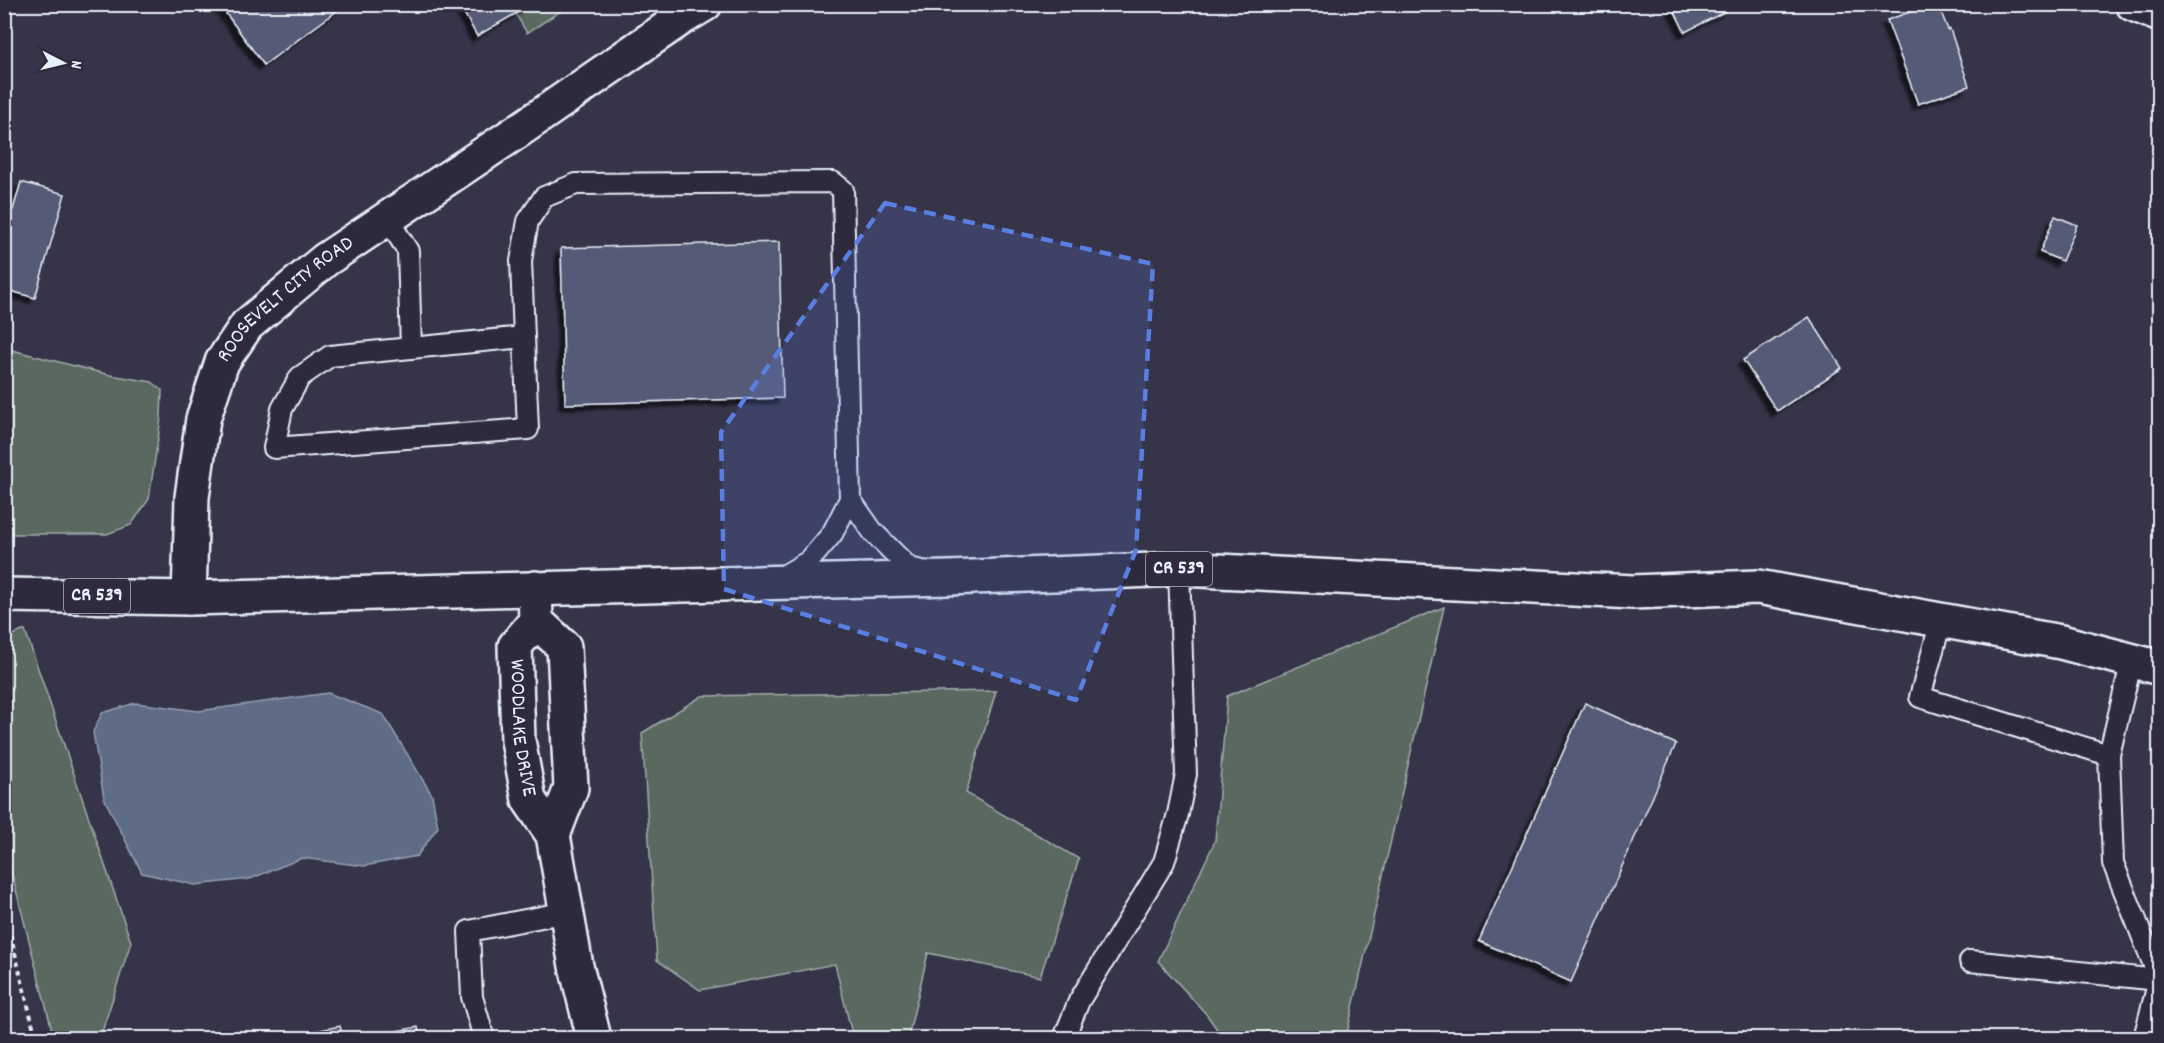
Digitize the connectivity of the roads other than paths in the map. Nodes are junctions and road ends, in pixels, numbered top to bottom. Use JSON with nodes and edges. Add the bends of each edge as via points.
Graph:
{"nodes":[{"id":1,"x":705,"y":4,"type":"edge"},
{"id":2,"x":2133,"y":4,"type":"edge"},
{"id":3,"x":2160,"y":15,"type":"edge"},
{"id":4,"x":387,"y":218,"type":"junction"},
{"id":5,"x":524,"y":337,"type":"junction"},
{"id":6,"x":411,"y":348,"type":"junction"},
{"id":7,"x":850,"y":499,"type":"junction"},
{"id":8,"x":1179,"y":569,"type":"junction"},
{"id":9,"x":948,"y":578,"type":"junction"},
{"id":10,"x":773,"y":582,"type":"junction"},
{"id":11,"x":536,"y":588,"type":"junction"},
{"id":12,"x":4,"y":595,"type":"edge"},
{"id":13,"x":189,"y":598,"type":"junction"},
{"id":14,"x":536,"y":621,"type":"junction"},
{"id":15,"x":1941,"y":621,"type":"junction"},
{"id":16,"x":2146,"y":664,"type":"edge"},
{"id":17,"x":2109,"y":755,"type":"junction"},
{"id":18,"x":553,"y":835,"type":"junction"},
{"id":19,"x":567,"y":912,"type":"junction"},
{"id":20,"x":1970,"y":962,"type":"dead end"},
{"id":21,"x":2159,"y":980,"type":"edge"},
{"id":22,"x":484,"y":1038,"type":"edge"},
{"id":23,"x":594,"y":1038,"type":"edge"},
{"id":24,"x":1064,"y":1038,"type":"edge"},
{"id":25,"x":2144,"y":1038,"type":"edge"}],
"edges":[{"from":1,"to":4,"type":"main road","name":"ROOSEVELT CITY ROAD"},
{"from":2,"to":3,"type":"main road"},
{"from":4,"to":6,"type":"lane","via":[[408,251]]},
{"from":4,"to":13,"type":"main road","name":"ROOSEVELT CITY ROAD","via":[[325,260],[247,325],[222,362],[203,419],[192,497]]},
{"from":5,"to":6,"type":"lane"},
{"from":5,"to":6,"type":"lane","via":[[528,429],[274,448],[282,409],[300,377],[330,356]]},
{"from":5,"to":7,"type":"lane","via":[[521,261],[528,221],[544,197],[576,184],[833,182],[843,190]]},
{"from":7,"to":9,"type":"lane","via":[[873,532],[909,568]]},
{"from":7,"to":10,"type":"lane","via":[[832,534],[809,561]]},
{"from":8,"to":9,"type":"main road","number":"CR 539"},
{"from":8,"to":15,"type":"main road","number":"CR 539","via":[[1633,592],[1758,587]]},
{"from":8,"to":24,"type":"lane","via":[[1185,774],[1178,814],[1164,862],[1079,1001]]},
{"from":9,"to":10,"type":"main road","number":"CR 539"},
{"from":10,"to":11,"type":"main road","number":"CR 539"},
{"from":11,"to":13,"type":"main road","number":"CR 539"},
{"from":11,"to":14,"type":"main road"},
{"from":12,"to":13,"type":"main road","number":"CR 539"},
{"from":14,"to":18,"type":"main road","name":"WOODLAKE DRIVE","via":[[564,648],[571,788]]},
{"from":14,"to":18,"type":"main road","name":"WOODLAKE DRIVE","via":[[515,646],[518,740],[529,800]]},
{"from":15,"to":16,"type":"main road","number":"CR 539","via":[[2061,642]]},
{"from":15,"to":17,"type":"lane","via":[[1920,697]]},
{"from":16,"to":17,"type":"lane"},
{"from":17,"to":21,"type":"lane","via":[[2113,863]]},
{"from":18,"to":19,"type":"main road","name":"WOODLAKE DRIVE"},
{"from":19,"to":22,"type":"lane","via":[[469,931],[472,997]]},
{"from":19,"to":23,"type":"main road","name":"WOODLAKE DRIVE"},
{"from":20,"to":21,"type":"lane"},
{"from":21,"to":25,"type":"lane"}]}
